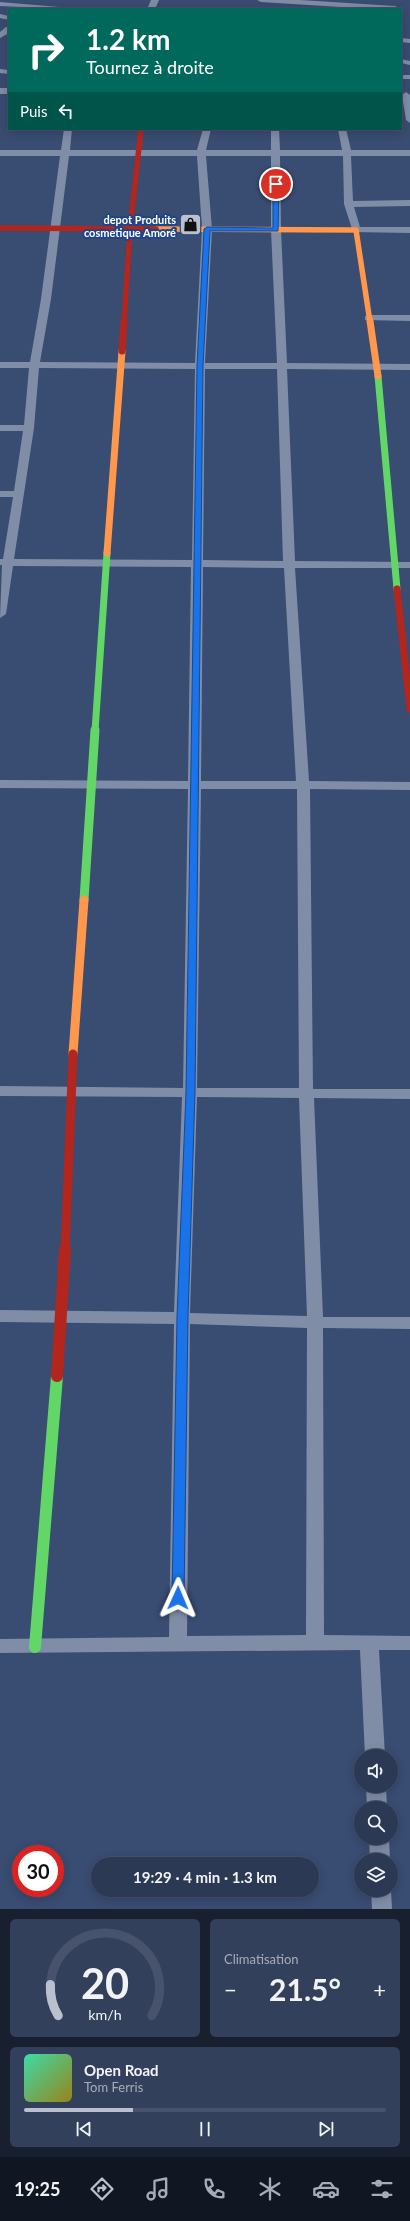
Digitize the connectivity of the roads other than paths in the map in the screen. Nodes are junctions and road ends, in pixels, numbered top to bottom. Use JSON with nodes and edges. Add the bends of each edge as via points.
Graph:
{"nodes":[{"id":1,"x":48,"y":0,"type":"edge"},
{"id":2,"x":261,"y":0,"type":"edge"},
{"id":3,"x":399,"y":0,"type":"edge"},
{"id":4,"x":274,"y":1,"type":"edge"},
{"id":5,"x":0,"y":4,"type":"edge"},
{"id":6,"x":341,"y":4,"type":"edge"},
{"id":7,"x":301,"y":6,"type":"edge"},
{"id":8,"x":39,"y":7,"type":"junction"},
{"id":9,"x":49,"y":8,"type":"edge"},
{"id":10,"x":395,"y":8,"type":"edge"},
{"id":11,"x":406,"y":95,"type":"edge"},
{"id":12,"x":410,"y":120,"type":"edge"},
{"id":13,"x":68,"y":130,"type":"edge"},
{"id":14,"x":141,"y":130,"type":"edge"},
{"id":15,"x":207,"y":130,"type":"edge"},
{"id":16,"x":275,"y":130,"type":"edge"},
{"id":17,"x":342,"y":130,"type":"edge"},
{"id":18,"x":0,"y":153,"type":"edge"},
{"id":19,"x":65,"y":153,"type":"junction"},
{"id":20,"x":138,"y":153,"type":"junction"},
{"id":21,"x":202,"y":153,"type":"junction"},
{"id":22,"x":410,"y":153,"type":"edge"},
{"id":23,"x":276,"y":154,"type":"junction"},
{"id":24,"x":347,"y":154,"type":"junction"},
{"id":25,"x":410,"y":203,"type":"edge"},
{"id":26,"x":349,"y":204,"type":"junction"},
{"id":27,"x":0,"y":228,"type":"edge"},
{"id":28,"x":54,"y":228,"type":"junction"},
{"id":29,"x":130,"y":229,"type":"junction"},
{"id":30,"x":207,"y":229,"type":"junction"},
{"id":31,"x":276,"y":230,"type":"junction"},
{"id":32,"x":356,"y":230,"type":"junction"},
{"id":33,"x":410,"y":230,"type":"edge"},
{"id":34,"x":368,"y":318,"type":"junction"},
{"id":35,"x":410,"y":318,"type":"edge"},
{"id":36,"x":0,"y":365,"type":"edge"},
{"id":37,"x":34,"y":366,"type":"junction"},
{"id":38,"x":121,"y":366,"type":"junction"},
{"id":39,"x":200,"y":366,"type":"junction"},
{"id":40,"x":282,"y":367,"type":"junction"},
{"id":41,"x":378,"y":367,"type":"junction"},
{"id":42,"x":410,"y":367,"type":"edge"},
{"id":43,"x":0,"y":428,"type":"edge"},
{"id":44,"x":28,"y":428,"type":"junction"},
{"id":45,"x":0,"y":494,"type":"edge"},
{"id":46,"x":17,"y":494,"type":"junction"},
{"id":47,"x":4,"y":562,"type":"edge"},
{"id":48,"x":106,"y":563,"type":"junction"},
{"id":49,"x":198,"y":564,"type":"junction"},
{"id":50,"x":289,"y":564,"type":"junction"},
{"id":51,"x":394,"y":565,"type":"junction"},
{"id":52,"x":410,"y":565,"type":"edge"},
{"id":53,"x":0,"y":614,"type":"edge"},
{"id":54,"x":407,"y":632,"type":"edge"},
{"id":55,"x":410,"y":709,"type":"edge"},
{"id":56,"x":0,"y":784,"type":"edge"},
{"id":57,"x":303,"y":784,"type":"junction"},
{"id":58,"x":93,"y":785,"type":"junction"},
{"id":59,"x":194,"y":786,"type":"junction"},
{"id":60,"x":410,"y":786,"type":"edge"},
{"id":61,"x":0,"y":1091,"type":"edge"},
{"id":62,"x":70,"y":1091,"type":"junction"},
{"id":63,"x":190,"y":1092,"type":"junction"},
{"id":64,"x":306,"y":1094,"type":"junction"},
{"id":65,"x":410,"y":1094,"type":"edge"},
{"id":66,"x":62,"y":1315,"type":"junction"},
{"id":67,"x":0,"y":1316,"type":"edge"},
{"id":68,"x":182,"y":1317,"type":"junction"},
{"id":69,"x":315,"y":1323,"type":"junction"},
{"id":70,"x":410,"y":1323,"type":"edge"},
{"id":71,"x":315,"y":1642,"type":"junction"},
{"id":72,"x":369,"y":1643,"type":"junction"},
{"id":73,"x":410,"y":1643,"type":"edge"},
{"id":74,"x":178,"y":1645,"type":"junction"},
{"id":75,"x":0,"y":1646,"type":"edge"},
{"id":76,"x":35,"y":1647,"type":"junction"},
{"id":77,"x":374,"y":1749,"type":"edge"},
{"id":78,"x":382,"y":1897,"type":"edge"},
{"id":79,"x":382,"y":1909,"type":"edge"}],
"edges":[{"from":1,"to":8,"type":"street"},
{"from":2,"to":4,"type":"street"},
{"from":3,"to":10,"type":"street"},
{"from":4,"to":7,"type":"street"},
{"from":5,"to":8,"type":"street"},
{"from":6,"to":7,"type":"street"},
{"from":6,"to":10,"type":"street"},
{"from":8,"to":9,"type":"street"},
{"from":11,"to":12,"type":"street"},
{"from":13,"to":19,"type":"street"},
{"from":14,"to":20,"type":"street"},
{"from":15,"to":21,"type":"street"},
{"from":16,"to":23,"type":"street"},
{"from":17,"to":24,"type":"street"},
{"from":18,"to":19,"type":"street"},
{"from":19,"to":20,"type":"street"},
{"from":19,"to":28,"type":"street"},
{"from":20,"to":21,"type":"street"},
{"from":20,"to":29,"type":"street"},
{"from":21,"to":23,"type":"street"},
{"from":21,"to":30,"type":"street"},
{"from":22,"to":24,"type":"street"},
{"from":23,"to":24,"type":"street"},
{"from":23,"to":31,"type":"street"},
{"from":24,"to":26,"type":"street"},
{"from":25,"to":26,"type":"street"},
{"from":26,"to":32,"type":"street"},
{"from":27,"to":28,"type":"street"},
{"from":28,"to":29,"type":"street"},
{"from":28,"to":37,"type":"street","via":[[46,299]]},
{"from":29,"to":30,"type":"street"},
{"from":29,"to":38,"type":"street"},
{"from":30,"to":31,"type":"street"},
{"from":30,"to":39,"type":"street"},
{"from":31,"to":32,"type":"street"},
{"from":31,"to":40,"type":"street"},
{"from":32,"to":33,"type":"street"},
{"from":32,"to":34,"type":"street"},
{"from":34,"to":35,"type":"street"},
{"from":34,"to":41,"type":"street"},
{"from":36,"to":37,"type":"street"},
{"from":37,"to":38,"type":"street"},
{"from":37,"to":44,"type":"street"},
{"from":38,"to":39,"type":"street"},
{"from":38,"to":48,"type":"street"},
{"from":39,"to":40,"type":"street"},
{"from":39,"to":49,"type":"street"},
{"from":40,"to":41,"type":"street"},
{"from":40,"to":50,"type":"street"},
{"from":41,"to":42,"type":"street"},
{"from":41,"to":51,"type":"street"},
{"from":43,"to":44,"type":"street"},
{"from":44,"to":46,"type":"street"},
{"from":45,"to":46,"type":"street"},
{"from":46,"to":47,"type":"street"},
{"from":47,"to":48,"type":"street"},
{"from":47,"to":53,"type":"street"},
{"from":48,"to":49,"type":"street"},
{"from":48,"to":58,"type":"street"},
{"from":49,"to":50,"type":"street"},
{"from":49,"to":59,"type":"street"},
{"from":50,"to":51,"type":"street"},
{"from":50,"to":57,"type":"street"},
{"from":51,"to":52,"type":"street"},
{"from":51,"to":54,"type":"street"},
{"from":54,"to":55,"type":"street"},
{"from":56,"to":58,"type":"street"},
{"from":57,"to":59,"type":"street"},
{"from":57,"to":60,"type":"street"},
{"from":57,"to":64,"type":"street"},
{"from":58,"to":59,"type":"street"},
{"from":58,"to":62,"type":"street"},
{"from":59,"to":63,"type":"street"},
{"from":61,"to":62,"type":"street"},
{"from":62,"to":63,"type":"street"},
{"from":62,"to":66,"type":"street"},
{"from":63,"to":64,"type":"street"},
{"from":63,"to":68,"type":"street"},
{"from":64,"to":65,"type":"street"},
{"from":64,"to":69,"type":"street"},
{"from":66,"to":67,"type":"street"},
{"from":66,"to":68,"type":"street"},
{"from":66,"to":76,"type":"street"},
{"from":68,"to":69,"type":"street"},
{"from":68,"to":74,"type":"street"},
{"from":69,"to":70,"type":"street"},
{"from":69,"to":71,"type":"street"},
{"from":71,"to":72,"type":"street"},
{"from":71,"to":74,"type":"street"},
{"from":72,"to":73,"type":"street"},
{"from":72,"to":77,"type":"street"},
{"from":74,"to":76,"type":"street"},
{"from":75,"to":76,"type":"street"},
{"from":78,"to":79,"type":"street"}]}
